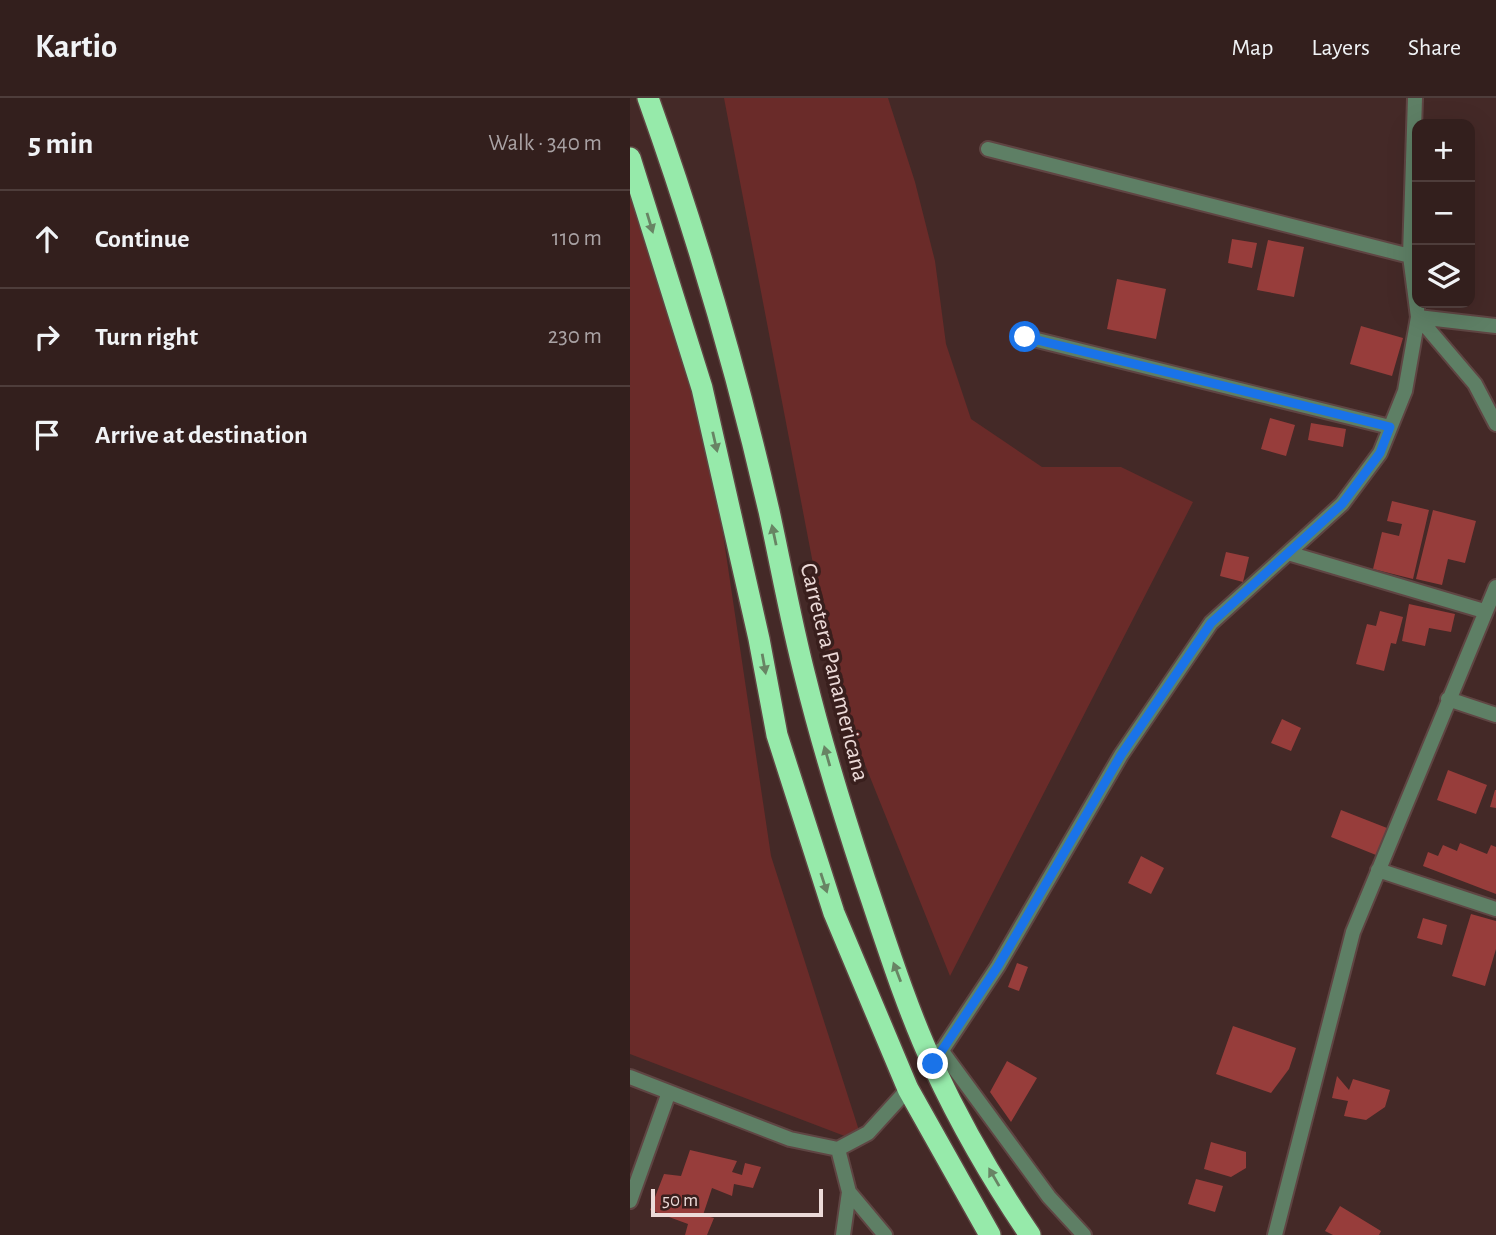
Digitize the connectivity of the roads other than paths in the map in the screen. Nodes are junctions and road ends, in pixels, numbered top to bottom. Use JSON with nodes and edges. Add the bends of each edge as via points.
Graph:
{"nodes":[{"id":1,"x":648,"y":98,"type":"edge"},
{"id":2,"x":1415,"y":98,"type":"edge"},
{"id":3,"x":988,"y":149,"type":"dead end"},
{"id":4,"x":630,"y":158,"type":"edge"},
{"id":5,"x":1410,"y":256,"type":"junction"},
{"id":6,"x":1418,"y":317,"type":"junction"},
{"id":7,"x":1496,"y":326,"type":"edge"},
{"id":8,"x":1025,"y":337,"type":"dead end"},
{"id":9,"x":1496,"y":424,"type":"edge"},
{"id":10,"x":1390,"y":427,"type":"junction"},
{"id":11,"x":1289,"y":553,"type":"junction"},
{"id":12,"x":1496,"y":587,"type":"edge"},
{"id":13,"x":1484,"y":611,"type":"junction"},
{"id":14,"x":1448,"y":699,"type":"junction"},
{"id":15,"x":1496,"y":715,"type":"edge"},
{"id":16,"x":1378,"y":870,"type":"junction"},
{"id":17,"x":1496,"y":909,"type":"edge"},
{"id":18,"x":937,"y":1057,"type":"junction"},
{"id":19,"x":630,"y":1077,"type":"edge"},
{"id":20,"x":908,"y":1089,"type":"junction"},
{"id":21,"x":669,"y":1092,"type":"junction"},
{"id":22,"x":838,"y":1149,"type":"junction"},
{"id":23,"x":849,"y":1192,"type":"junction"},
{"id":24,"x":630,"y":1202,"type":"edge"},
{"id":25,"x":843,"y":1235,"type":"edge"},
{"id":26,"x":885,"y":1235,"type":"edge"},
{"id":27,"x":990,"y":1235,"type":"edge"},
{"id":28,"x":1030,"y":1235,"type":"edge"},
{"id":29,"x":1084,"y":1235,"type":"edge"},
{"id":30,"x":1275,"y":1235,"type":"edge"}],
"edges":[{"from":18,"to":1,"type":"highway","name":"Carretera Panamericana","one_way":true,"via":[[891,957],[843,812],[804,676],[768,508],[730,363],[676,176]]},
{"from":2,"to":5,"type":"street"},
{"from":3,"to":5,"type":"street"},
{"from":4,"to":20,"type":"highway","one_way":true,"via":[[702,388],[777,735],[834,912]]},
{"from":5,"to":6,"type":"street"},
{"from":6,"to":7,"type":"street"},
{"from":6,"to":9,"type":"street","via":[[1475,384]]},
{"from":6,"to":10,"type":"street","via":[[1405,391]]},
{"from":8,"to":10,"type":"street"},
{"from":10,"to":11,"type":"street","via":[[1380,453],[1342,504]]},
{"from":11,"to":13,"type":"street"},
{"from":11,"to":18,"type":"street","via":[[1211,623],[1121,755],[998,966]]},
{"from":12,"to":13,"type":"street"},
{"from":13,"to":14,"type":"street"},
{"from":14,"to":15,"type":"street"},
{"from":14,"to":16,"type":"street"},
{"from":16,"to":17,"type":"street"},
{"from":16,"to":30,"type":"street","via":[[1353,932]]},
{"from":28,"to":18,"type":"highway","name":"Carretera Panamericana","one_way":true,"via":[[952,1104]]},
{"from":18,"to":29,"type":"street"},
{"from":19,"to":21,"type":"street"},
{"from":20,"to":22,"type":"street","via":[[868,1133]]},
{"from":20,"to":27,"type":"highway"},
{"from":21,"to":22,"type":"street","via":[[790,1139]]},
{"from":21,"to":24,"type":"street"},
{"from":22,"to":23,"type":"street"},
{"from":23,"to":25,"type":"street"},
{"from":23,"to":26,"type":"street"}]}
